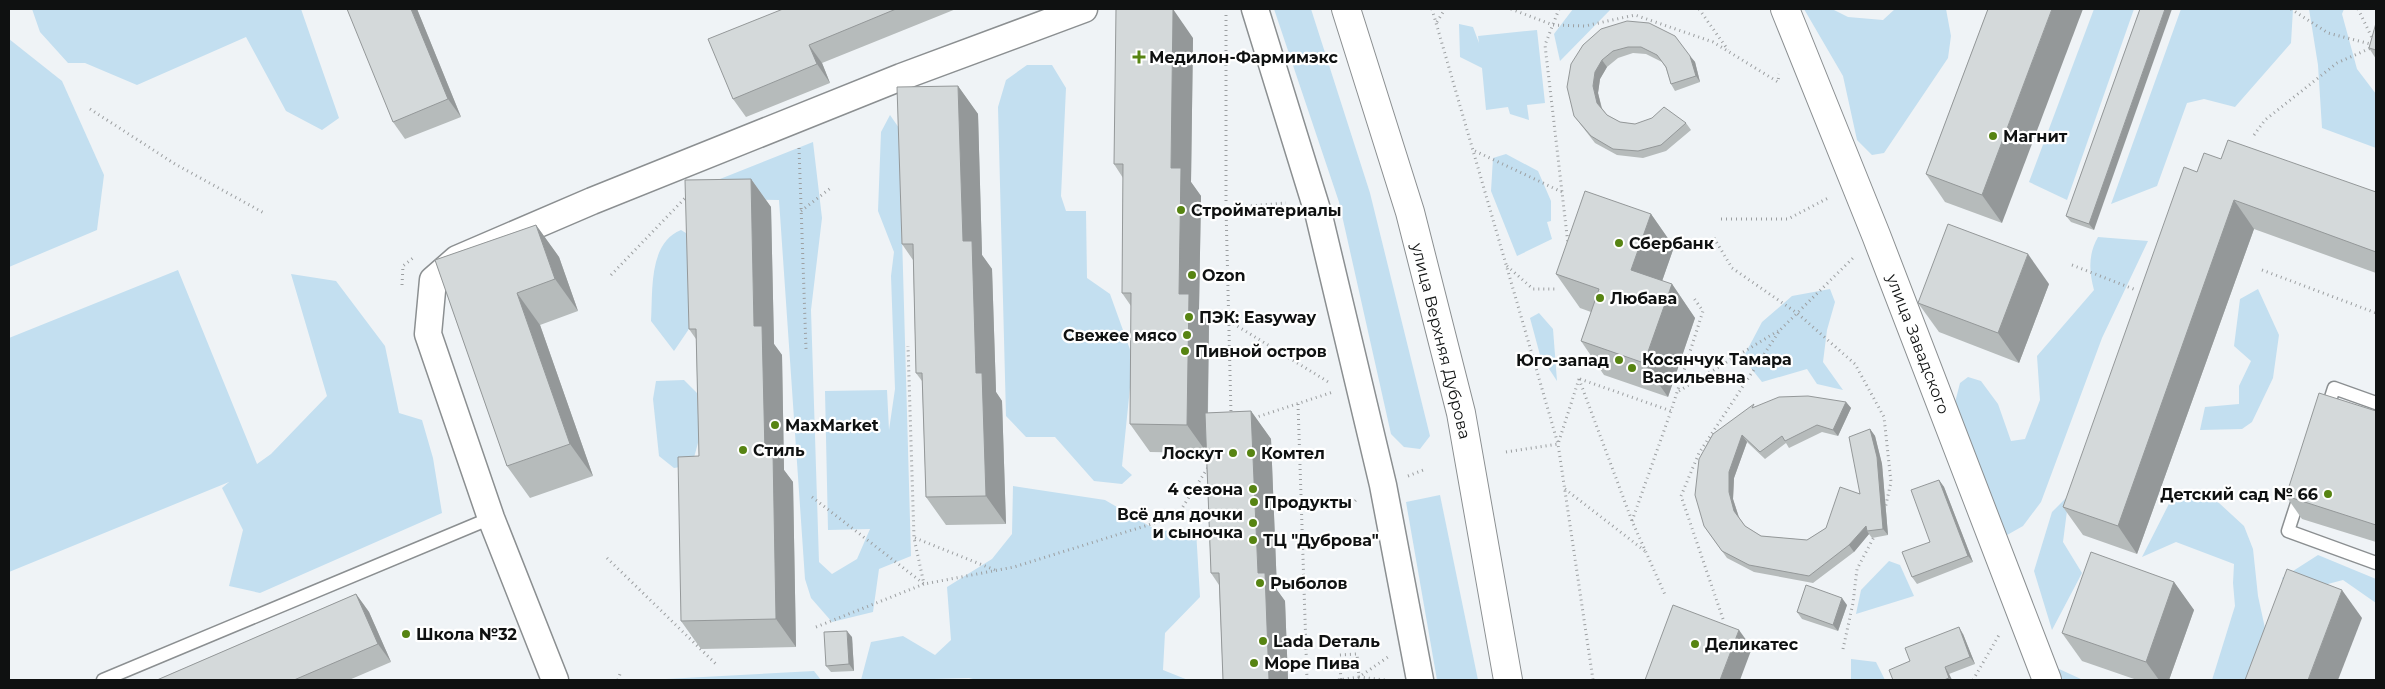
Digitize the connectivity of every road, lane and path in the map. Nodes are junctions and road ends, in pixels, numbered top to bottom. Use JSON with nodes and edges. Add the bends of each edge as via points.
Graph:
{"nodes":[{"id":1,"x":1084,"y":9,"type":"edge"},
{"id":2,"x":1226,"y":9,"type":"edge"},
{"id":3,"x":1255,"y":9,"type":"edge"},
{"id":4,"x":1346,"y":9,"type":"edge"},
{"id":5,"x":1432,"y":9,"type":"edge"},
{"id":6,"x":1445,"y":9,"type":"edge"},
{"id":7,"x":1511,"y":9,"type":"edge"},
{"id":8,"x":1559,"y":9,"type":"edge"},
{"id":9,"x":1699,"y":9,"type":"edge"},
{"id":10,"x":1786,"y":9,"type":"edge"},
{"id":11,"x":2291,"y":9,"type":"edge"},
{"id":12,"x":2358,"y":9,"type":"edge"},
{"id":13,"x":1437,"y":22,"type":"junction"},
{"id":14,"x":1553,"y":25,"type":"junction"},
{"id":15,"x":2375,"y":46,"type":"junction"},
{"id":16,"x":1730,"y":53,"type":"junction"},
{"id":17,"x":1778,"y":82,"type":"dead end"},
{"id":18,"x":90,"y":109,"type":"dead end"},
{"id":19,"x":798,"y":118,"type":"junction"},
{"id":20,"x":2254,"y":135,"type":"dead end"},
{"id":21,"x":1474,"y":150,"type":"junction"},
{"id":22,"x":1856,"y":184,"type":"junction"},
{"id":23,"x":832,"y":186,"type":"dead end"},
{"id":24,"x":693,"y":190,"type":"edge"},
{"id":25,"x":1562,"y":192,"type":"junction"},
{"id":26,"x":1290,"y":203,"type":"dead end"},
{"id":27,"x":1226,"y":208,"type":"junction"},
{"id":28,"x":801,"y":211,"type":"junction"},
{"id":29,"x":264,"y":213,"type":"dead end"},
{"id":30,"x":1721,"y":219,"type":"dead end"},
{"id":31,"x":1876,"y":235,"type":"junction"},
{"id":32,"x":1714,"y":238,"type":"dead end"},
{"id":33,"x":1569,"y":247,"type":"edge"},
{"id":34,"x":418,"y":255,"type":"dead end"},
{"id":35,"x":2072,"y":265,"type":"dead end"},
{"id":36,"x":1507,"y":266,"type":"junction"},
{"id":37,"x":2262,"y":270,"type":"dead end"},
{"id":38,"x":611,"y":276,"type":"dead end"},
{"id":39,"x":1558,"y":289,"type":"edge"},
{"id":40,"x":2136,"y":290,"type":"dead end"},
{"id":41,"x":402,"y":293,"type":"dead end"},
{"id":42,"x":1693,"y":297,"type":"dead end"},
{"id":43,"x":1797,"y":313,"type":"junction"},
{"id":44,"x":2376,"y":313,"type":"edge"},
{"id":45,"x":1229,"y":321,"type":"junction"},
{"id":46,"x":1780,"y":330,"type":"junction"},
{"id":47,"x":908,"y":346,"type":"dead end"},
{"id":48,"x":806,"y":349,"type":"dead end"},
{"id":49,"x":1579,"y":379,"type":"junction"},
{"id":50,"x":1333,"y":385,"type":"dead end"},
{"id":51,"x":1341,"y":390,"type":"dead end"},
{"id":52,"x":1678,"y":392,"type":"junction"},
{"id":53,"x":2376,"y":403,"type":"edge"},
{"id":54,"x":1298,"y":404,"type":"junction"},
{"id":55,"x":1671,"y":411,"type":"junction"},
{"id":56,"x":1231,"y":415,"type":"edge"},
{"id":57,"x":1251,"y":419,"type":"edge"},
{"id":58,"x":2322,"y":426,"type":"edge"},
{"id":59,"x":1558,"y":444,"type":"junction"},
{"id":60,"x":1506,"y":452,"type":"dead end"},
{"id":61,"x":1212,"y":460,"type":"edge"},
{"id":62,"x":1426,"y":469,"type":"dead end"},
{"id":63,"x":1401,"y":479,"type":"dead end"},
{"id":64,"x":2303,"y":484,"type":"edge"},
{"id":65,"x":1565,"y":489,"type":"junction"},
{"id":66,"x":1359,"y":496,"type":"dead end"},
{"id":67,"x":812,"y":497,"type":"dead end"},
{"id":68,"x":1301,"y":506,"type":"junction"},
{"id":69,"x":1883,"y":517,"type":"edge"},
{"id":70,"x":492,"y":518,"type":"junction"},
{"id":71,"x":1632,"y":521,"type":"junction"},
{"id":72,"x":1876,"y":534,"type":"edge"},
{"id":73,"x":914,"y":538,"type":"junction"},
{"id":74,"x":1645,"y":551,"type":"junction"},
{"id":75,"x":607,"y":558,"type":"dead end"},
{"id":76,"x":2376,"y":562,"type":"edge"},
{"id":77,"x":996,"y":570,"type":"junction"},
{"id":78,"x":924,"y":584,"type":"junction"},
{"id":79,"x":1666,"y":597,"type":"dead end"},
{"id":80,"x":1723,"y":619,"type":"dead end"},
{"id":81,"x":816,"y":627,"type":"dead end"},
{"id":82,"x":2000,"y":630,"type":"dead end"},
{"id":83,"x":1843,"y":649,"type":"dead end"},
{"id":84,"x":1393,"y":654,"type":"dead end"},
{"id":85,"x":718,"y":666,"type":"dead end"},
{"id":86,"x":620,"y":674,"type":"dead end"},
{"id":87,"x":1359,"y":677,"type":"junction"},
{"id":88,"x":103,"y":680,"type":"edge"},
{"id":89,"x":555,"y":680,"type":"edge"},
{"id":90,"x":618,"y":680,"type":"edge"},
{"id":91,"x":1306,"y":680,"type":"edge"},
{"id":92,"x":1340,"y":680,"type":"edge"},
{"id":93,"x":1385,"y":680,"type":"edge"},
{"id":94,"x":1420,"y":680,"type":"edge"},
{"id":95,"x":1508,"y":680,"type":"edge"},
{"id":96,"x":1592,"y":680,"type":"edge"},
{"id":97,"x":1973,"y":680,"type":"edge"},
{"id":98,"x":2047,"y":680,"type":"edge"}],
"edges":[{"from":1,"to":19,"type":"street"},
{"from":2,"to":27,"type":"path"},
{"from":3,"to":94,"type":"street","via":[[1321,226],[1383,485]]},
{"from":4,"to":95,"type":"street","name":"улица Верхняя Дуброва","via":[[1410,212],[1462,413]]},
{"from":5,"to":13,"type":"path"},
{"from":6,"to":13,"type":"path"},
{"from":7,"to":14,"type":"path"},
{"from":8,"to":14,"type":"path"},
{"from":9,"to":16,"type":"path"},
{"from":10,"to":22,"type":"street","name":"улица Завадского"},
{"from":11,"to":15,"type":"path","via":[[2328,33]]},
{"from":12,"to":15,"type":"path"},
{"from":13,"to":21,"type":"path"},
{"from":14,"to":16,"type":"path","via":[[1585,26],[1635,15],[1712,42]]},
{"from":14,"to":25,"type":"path","via":[[1545,45]]},
{"from":15,"to":20,"type":"path","via":[[2337,63],[2265,120]]},
{"from":16,"to":17,"type":"path"},
{"from":18,"to":29,"type":"path","via":[[176,164]]},
{"from":19,"to":28,"type":"path"},
{"from":19,"to":70,"type":"street","via":[[601,197],[457,260],[432,280],[428,334]]},
{"from":21,"to":25,"type":"path"},
{"from":21,"to":36,"type":"path"},
{"from":22,"to":30,"type":"path","via":[[1788,219]]},
{"from":22,"to":31,"type":"street","name":"улица Завадского"},
{"from":23,"to":28,"type":"path"},
{"from":24,"to":38,"type":"path"},
{"from":25,"to":33,"type":"path"},
{"from":26,"to":27,"type":"path"},
{"from":27,"to":45,"type":"path"},
{"from":28,"to":48,"type":"path"},
{"from":31,"to":43,"type":"path"},
{"from":31,"to":98,"type":"street","name":"улица Завадского"},
{"from":32,"to":43,"type":"path","via":[[1732,268]]},
{"from":34,"to":41,"type":"path","via":[[403,266]]},
{"from":35,"to":40,"type":"path"},
{"from":36,"to":39,"type":"path","via":[[1534,289]]},
{"from":36,"to":59,"type":"path"},
{"from":37,"to":44,"type":"path"},
{"from":42,"to":52,"type":"path","via":[[1703,312]]},
{"from":43,"to":46,"type":"path"},
{"from":43,"to":69,"type":"path","via":[[1855,364],[1884,417],[1891,482]]},
{"from":45,"to":50,"type":"path"},
{"from":45,"to":56,"type":"path"},
{"from":46,"to":52,"type":"path"},
{"from":46,"to":80,"type":"path","via":[[1699,453],[1681,496]]},
{"from":47,"to":73,"type":"path"},
{"from":49,"to":55,"type":"path"},
{"from":49,"to":59,"type":"path"},
{"from":49,"to":71,"type":"path"},
{"from":51,"to":54,"type":"path"},
{"from":52,"to":55,"type":"path"},
{"from":53,"to":58,"type":"lane","via":[[2334,388]]},
{"from":54,"to":57,"type":"path"},
{"from":54,"to":68,"type":"path"},
{"from":55,"to":71,"type":"path"},
{"from":59,"to":60,"type":"path"},
{"from":59,"to":65,"type":"path"},
{"from":61,"to":77,"type":"path","via":[[1177,516]]},
{"from":62,"to":63,"type":"path"},
{"from":64,"to":76,"type":"lane","via":[[2288,531]]},
{"from":65,"to":74,"type":"path"},
{"from":65,"to":96,"type":"path"},
{"from":66,"to":68,"type":"path","via":[[1353,503]]},
{"from":67,"to":78,"type":"path"},
{"from":68,"to":91,"type":"path"},
{"from":70,"to":88,"type":"lane"},
{"from":70,"to":89,"type":"street"},
{"from":71,"to":74,"type":"path"},
{"from":72,"to":83,"type":"path","via":[[1857,569]]},
{"from":73,"to":77,"type":"path"},
{"from":73,"to":78,"type":"path"},
{"from":74,"to":79,"type":"path"},
{"from":75,"to":85,"type":"path"},
{"from":77,"to":78,"type":"path"},
{"from":78,"to":81,"type":"path"},
{"from":82,"to":97,"type":"path","via":[[1998,639]]},
{"from":84,"to":87,"type":"path"},
{"from":86,"to":90,"type":"path"},
{"from":87,"to":92,"type":"path"},
{"from":87,"to":92,"type":"path","via":[[1357,654],[1339,655]]},
{"from":87,"to":93,"type":"path"}]}
